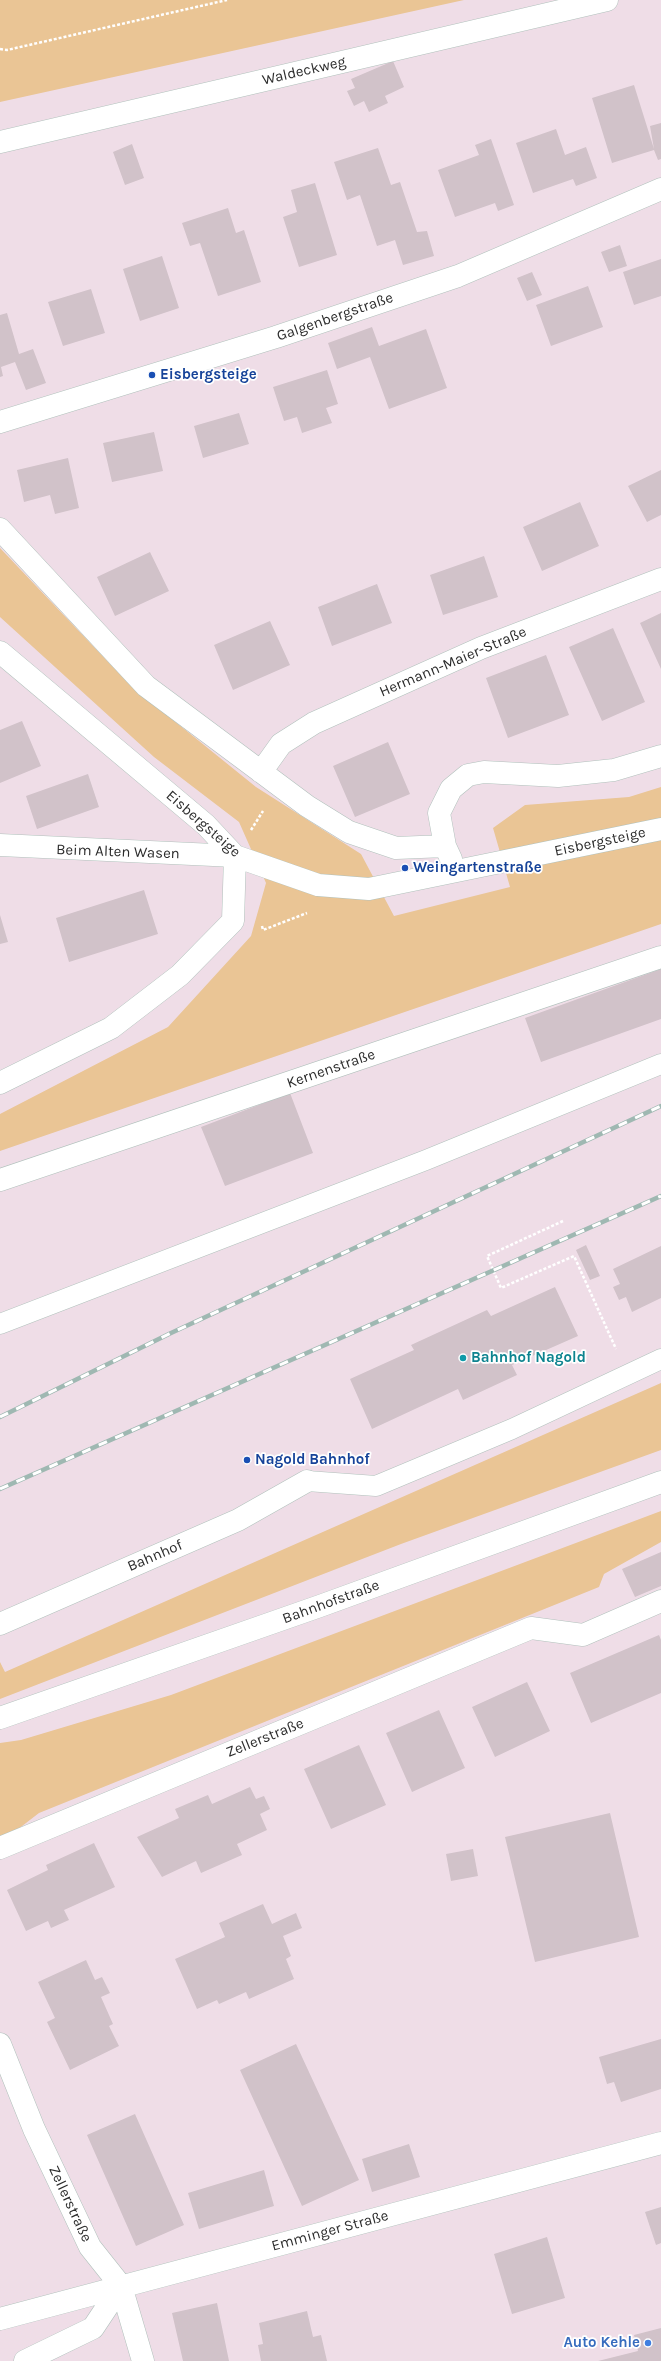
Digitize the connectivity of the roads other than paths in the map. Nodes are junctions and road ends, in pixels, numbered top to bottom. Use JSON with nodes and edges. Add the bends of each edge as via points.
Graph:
{"nodes":[{"id":1,"x":607,"y":0,"type":"edge"},
{"id":2,"x":0,"y":142,"type":"edge"},
{"id":3,"x":661,"y":189,"type":"edge"},
{"id":4,"x":0,"y":422,"type":"edge"},
{"id":5,"x":0,"y":529,"type":"edge"},
{"id":6,"x":661,"y":579,"type":"edge"},
{"id":7,"x":0,"y":652,"type":"edge"},
{"id":8,"x":661,"y":756,"type":"edge"},
{"id":9,"x":261,"y":772,"type":"junction"},
{"id":10,"x":661,"y":829,"type":"edge"},
{"id":11,"x":0,"y":845,"type":"edge"},
{"id":12,"x":445,"y":846,"type":"junction"},
{"id":13,"x":235,"y":856,"type":"junction"},
{"id":14,"x":457,"y":871,"type":"junction"},
{"id":15,"x":661,"y":957,"type":"edge"},
{"id":16,"x":661,"y":1064,"type":"edge"},
{"id":17,"x":0,"y":1084,"type":"edge"},
{"id":18,"x":0,"y":1180,"type":"edge"},
{"id":19,"x":0,"y":1324,"type":"edge"},
{"id":20,"x":661,"y":1359,"type":"edge"},
{"id":21,"x":307,"y":1481,"type":"joint"},
{"id":22,"x":661,"y":1482,"type":"edge"},
{"id":23,"x":661,"y":1601,"type":"edge"},
{"id":24,"x":0,"y":1624,"type":"edge"},
{"id":25,"x":0,"y":1718,"type":"edge"},
{"id":26,"x":0,"y":1848,"type":"edge"},
{"id":27,"x":0,"y":2044,"type":"edge"},
{"id":28,"x":661,"y":2143,"type":"edge"},
{"id":29,"x":121,"y":2286,"type":"junction"},
{"id":30,"x":0,"y":2319,"type":"edge"},
{"id":31,"x":25,"y":2361,"type":"edge"},
{"id":32,"x":144,"y":2361,"type":"edge"}],
"edges":[{"from":1,"to":2,"type":"street","name":"Waldeckweg"},
{"from":3,"to":4,"type":"street","name":"Galgenbergstraße","via":[[458,276],[276,337]]},
{"from":5,"to":9,"type":"street","via":[[146,686]]},
{"from":6,"to":9,"type":"street","name":"Hermann-Maier-Straße","via":[[480,648],[314,723],[281,744]]},
{"from":7,"to":13,"type":"street","name":"Eisbergsteige","via":[[206,825]]},
{"from":8,"to":12,"type":"street","via":[[600,772],[558,776],[484,772],[468,775],[451,790],[439,814]]},
{"from":9,"to":12,"type":"street","via":[[349,832],[396,848]]},
{"from":10,"to":14,"type":"street","name":"Eisbergsteige"},
{"from":11,"to":13,"type":"street","name":"Beim Alten Wasen"},
{"from":12,"to":14,"type":"street"},
{"from":13,"to":14,"type":"street","name":"Eisbergsteige","via":[[318,885],[369,889]]},
{"from":13,"to":17,"type":"street","via":[[233,921],[180,975],[111,1028]]},
{"from":15,"to":18,"type":"street","name":"Kernenstraße"},
{"from":16,"to":19,"type":"lane","via":[[426,1160]]},
{"from":20,"to":21,"type":"lane","via":[[512,1429],[376,1486]]},
{"from":21,"to":24,"type":"street","name":"Bahnhof","via":[[238,1520]]},
{"from":22,"to":25,"type":"street","name":"Bahnhofstraße","via":[[320,1606]]},
{"from":23,"to":26,"type":"street","name":"Zellerstraße","via":[[583,1635],[531,1628]]},
{"from":27,"to":29,"type":"street","name":"Zellerstraße","via":[[34,2130],[90,2247]]},
{"from":28,"to":29,"type":"street","name":"Emminger Straße"},
{"from":29,"to":30,"type":"street","name":"Emminger Straße"},
{"from":29,"to":31,"type":"street","via":[[93,2328]]},
{"from":29,"to":32,"type":"street","name":"Zellerstraße"}]}
